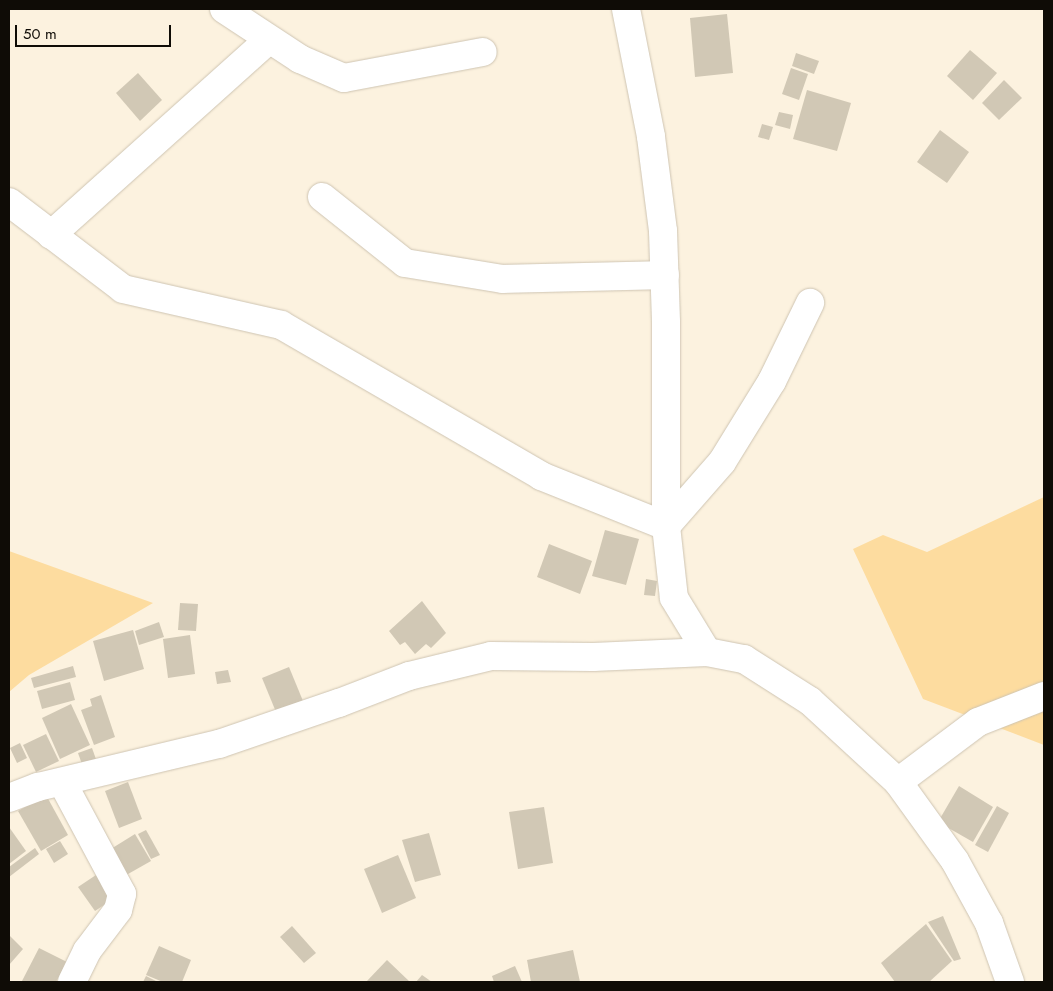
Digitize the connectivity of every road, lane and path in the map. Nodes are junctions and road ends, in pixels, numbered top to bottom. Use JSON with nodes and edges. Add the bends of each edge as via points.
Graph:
{"nodes":[{"id":1,"x":224,"y":9,"type":"edge"},
{"id":2,"x":626,"y":9,"type":"edge"},
{"id":3,"x":268,"y":40,"type":"junction"},
{"id":4,"x":483,"y":52,"type":"dead end"},
{"id":5,"x":322,"y":197,"type":"dead end"},
{"id":6,"x":9,"y":202,"type":"edge"},
{"id":7,"x":51,"y":235,"type":"junction"},
{"id":8,"x":665,"y":275,"type":"junction"},
{"id":9,"x":810,"y":304,"type":"dead end"},
{"id":10,"x":666,"y":526,"type":"junction"},
{"id":11,"x":707,"y":652,"type":"junction"},
{"id":12,"x":1044,"y":696,"type":"edge"},
{"id":13,"x":62,"y":782,"type":"junction"},
{"id":14,"x":898,"y":782,"type":"junction"},
{"id":15,"x":9,"y":798,"type":"edge"},
{"id":16,"x":72,"y":982,"type":"edge"},
{"id":17,"x":1010,"y":982,"type":"edge"}],
"edges":[{"from":1,"to":3,"type":"street"},
{"from":2,"to":8,"type":"street","via":[[651,137],[664,230]]},
{"from":3,"to":4,"type":"street","via":[[300,60],[344,78]]},
{"from":3,"to":7,"type":"street"},
{"from":5,"to":8,"type":"street","via":[[405,263],[503,279]]},
{"from":6,"to":7,"type":"street"},
{"from":7,"to":10,"type":"street","via":[[124,289],[281,325],[541,476]]},
{"from":8,"to":10,"type":"street"},
{"from":9,"to":10,"type":"street","via":[[772,381],[722,462]]},
{"from":10,"to":11,"type":"street","via":[[674,598]]},
{"from":11,"to":13,"type":"street","via":[[593,657],[491,656],[409,676],[339,704],[219,744]]},
{"from":11,"to":14,"type":"street","via":[[744,659],[810,701]]},
{"from":12,"to":14,"type":"street","via":[[978,722]]},
{"from":13,"to":15,"type":"street"},
{"from":13,"to":16,"type":"street","via":[[122,894],[118,910],[86,952]]},
{"from":14,"to":17,"type":"street","via":[[955,861],[989,924]]}]}
